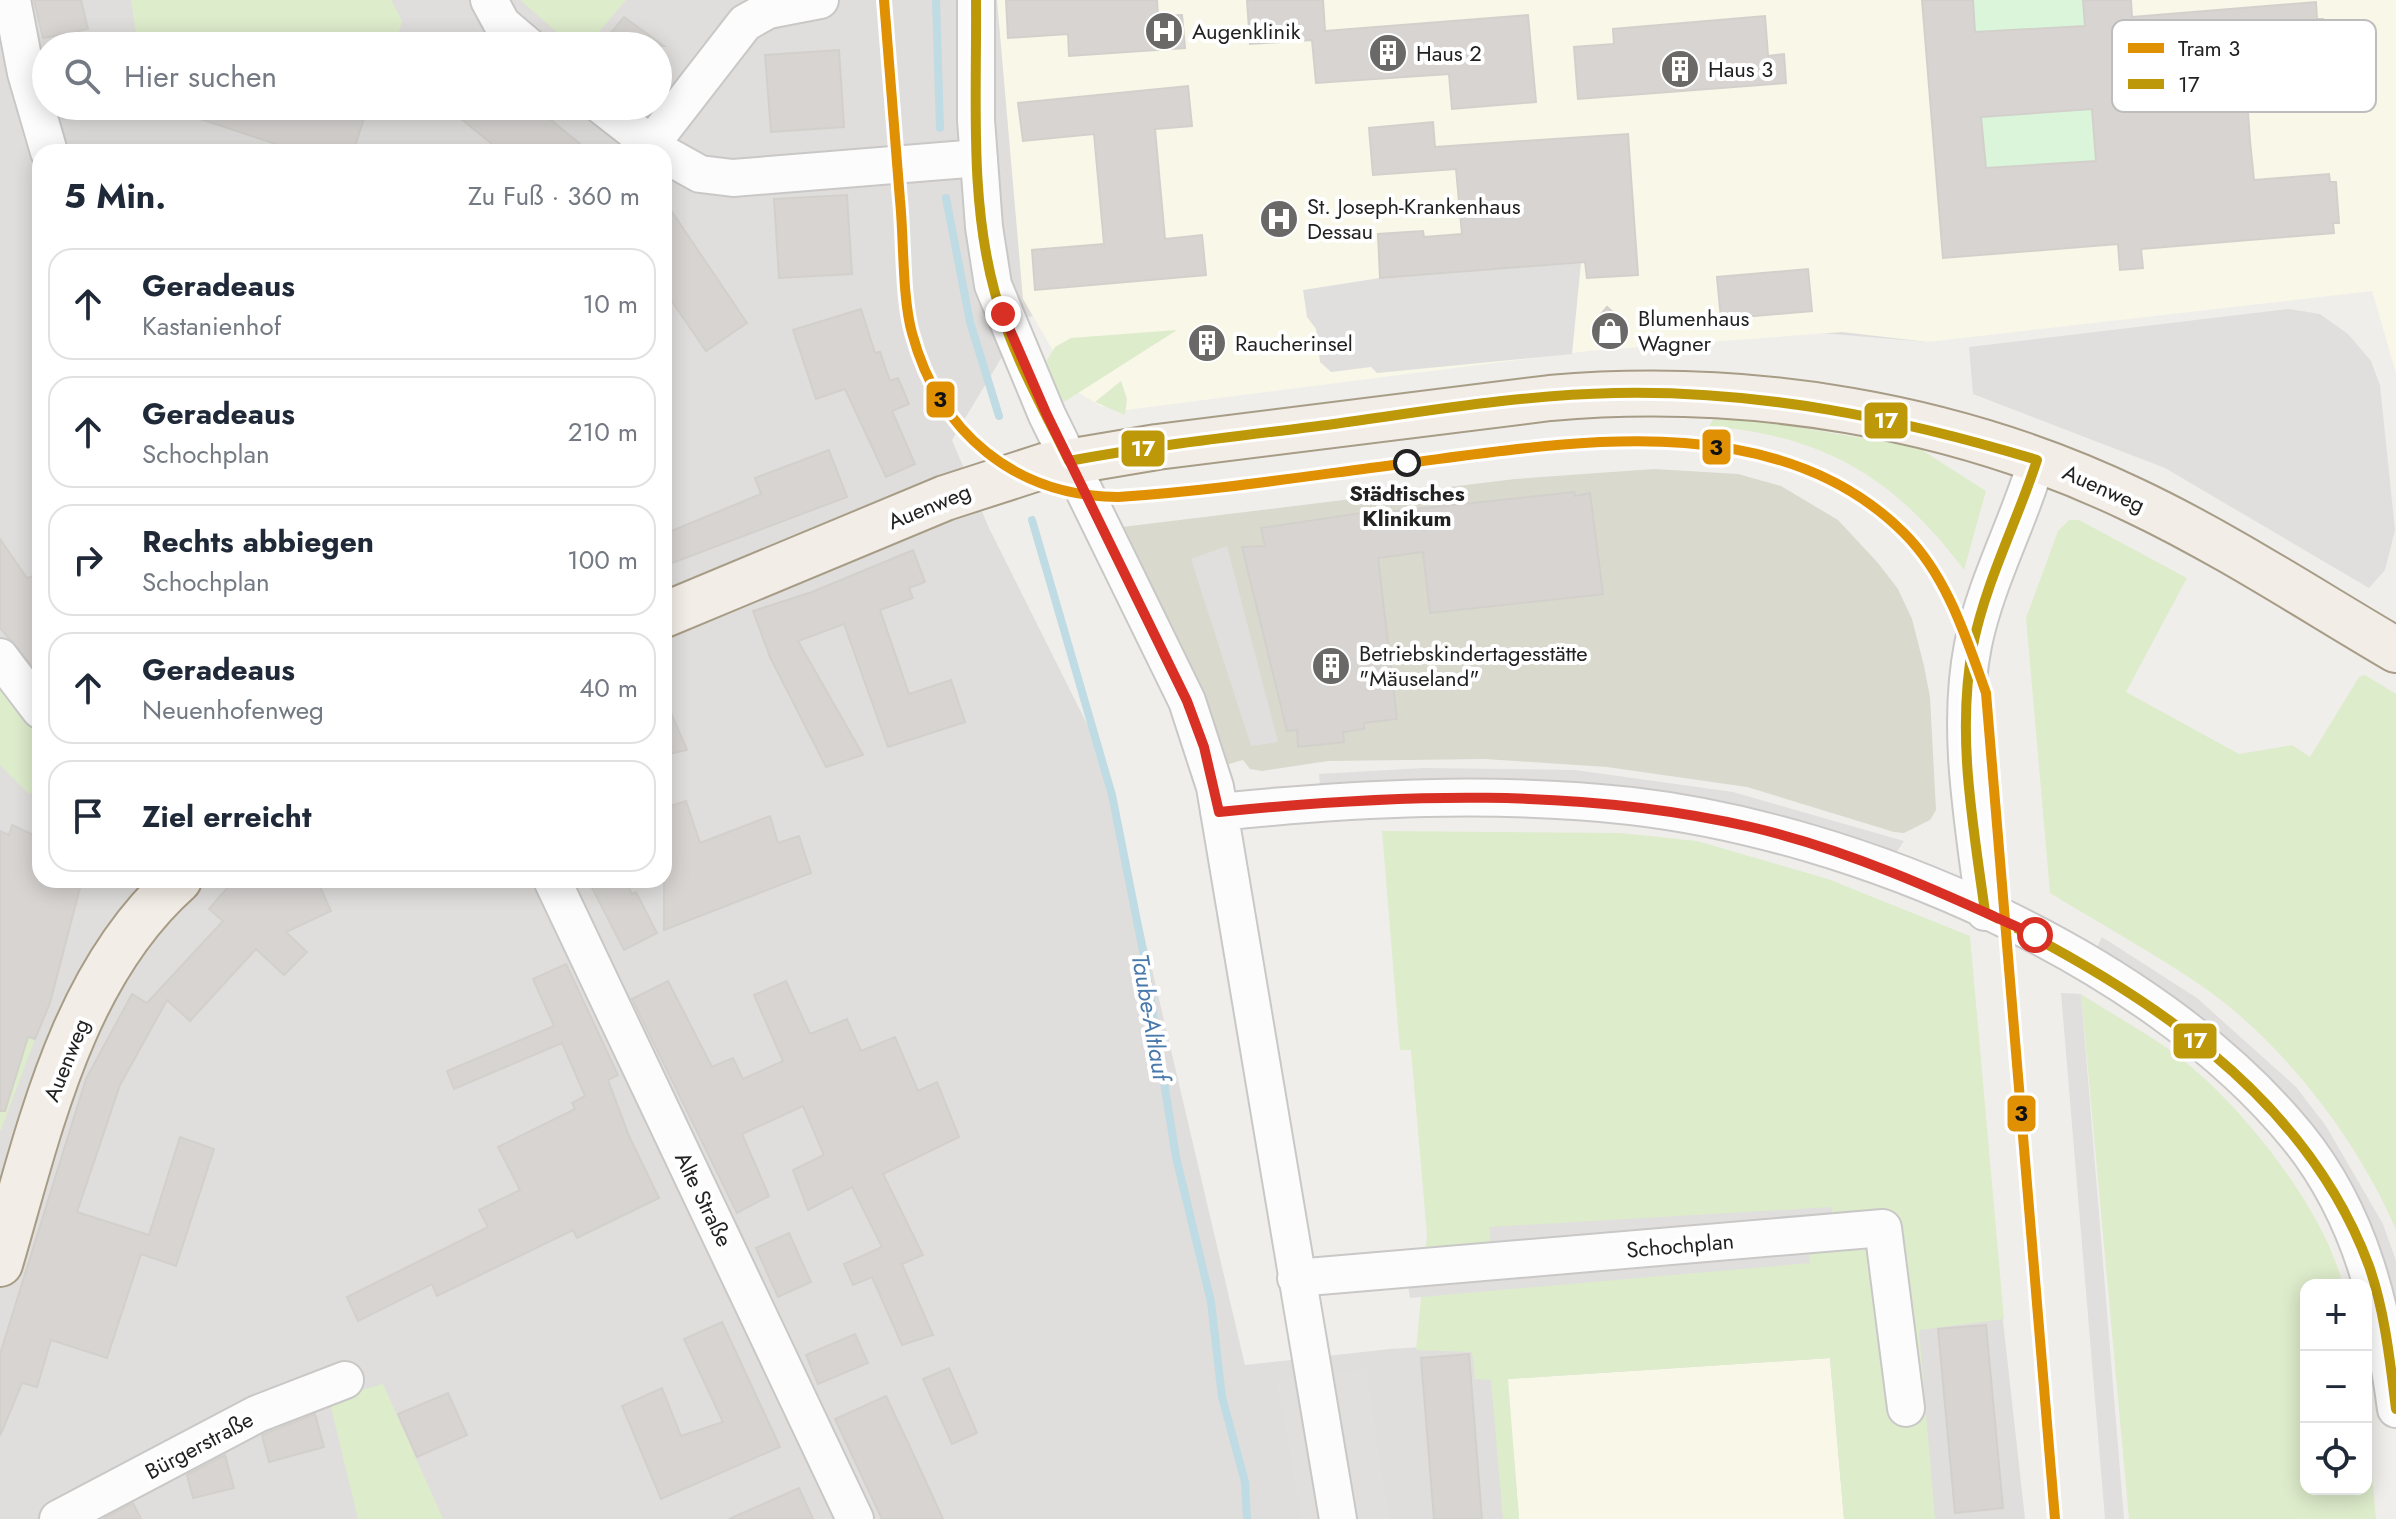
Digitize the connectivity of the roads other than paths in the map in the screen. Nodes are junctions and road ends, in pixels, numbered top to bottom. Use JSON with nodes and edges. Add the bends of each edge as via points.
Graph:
{"nodes":[{"id":1,"x":12,"y":0,"type":"edge"},
{"id":2,"x":489,"y":0,"type":"edge"},
{"id":3,"x":820,"y":0,"type":"edge"},
{"id":4,"x":976,"y":0,"type":"edge"},
{"id":5,"x":511,"y":32,"type":"edge"},
{"id":6,"x":32,"y":94,"type":"edge"},
{"id":7,"x":40,"y":120,"type":"edge"},
{"id":8,"x":618,"y":120,"type":"edge"},
{"id":9,"x":47,"y":144,"type":"edge"},
{"id":10,"x":647,"y":144,"type":"edge"},
{"id":11,"x":660,"y":144,"type":"edge"},
{"id":12,"x":979,"y":158,"type":"junction"},
{"id":13,"x":672,"y":160,"type":"edge"},
{"id":14,"x":2037,"y":460,"type":"junction"},
{"id":15,"x":1069,"y":461,"type":"junction"},
{"id":16,"x":672,"y":612,"type":"edge"},
{"id":17,"x":2396,"y":650,"type":"edge"},
{"id":18,"x":0,"y":657,"type":"edge"},
{"id":19,"x":32,"y":699,"type":"edge"},
{"id":20,"x":1219,"y":812,"type":"junction"},
{"id":21,"x":169,"y":888,"type":"edge"},
{"id":22,"x":556,"y":888,"type":"edge"},
{"id":23,"x":1985,"y":912,"type":"junction"},
{"id":24,"x":0,"y":1264,"type":"edge"},
{"id":25,"x":1296,"y":1278,"type":"junction"},
{"id":26,"x":345,"y":1380,"type":"dead end"},
{"id":27,"x":1906,"y":1408,"type":"dead end"},
{"id":28,"x":2396,"y":1409,"type":"edge"},
{"id":29,"x":58,"y":1519,"type":"edge"},
{"id":30,"x":855,"y":1519,"type":"edge"},
{"id":31,"x":1338,"y":1519,"type":"edge"}],
"edges":[{"from":1,"to":6,"type":"street"},
{"from":2,"to":5,"type":"street"},
{"from":3,"to":11,"type":"street","via":[[768,10],[745,23]]},
{"from":4,"to":12,"type":"street"},
{"from":7,"to":9,"type":"street"},
{"from":8,"to":10,"type":"street"},
{"from":12,"to":13,"type":"street","via":[[733,178],[700,174]]},
{"from":12,"to":15,"type":"street","via":[[993,285]]},
{"from":14,"to":15,"type":"main road","name":"Auenweg","via":[[1920,424],[1846,410],[1751,397],[1614,393],[1356,421]]},
{"from":14,"to":17,"type":"main road","name":"Auenweg","via":[[2204,536]]},
{"from":14,"to":23,"type":"street","via":[[1979,621],[1969,671],[1969,763]]},
{"from":15,"to":16,"type":"main road","name":"Auenweg","via":[[975,487]]},
{"from":15,"to":20,"type":"street","via":[[1187,701]]},
{"from":18,"to":19,"type":"street"},
{"from":20,"to":23,"type":"street","via":[[1403,798],[1629,806],[1754,828],[1827,849]]},
{"from":20,"to":25,"type":"street"},
{"from":21,"to":24,"type":"main road","name":"Auenweg","via":[[122,946],[74,1035],[52,1090]]},
{"from":22,"to":30,"type":"street","name":"Alte Straße"},
{"from":23,"to":28,"type":"street","via":[[2095,967],[2163,1013],[2225,1062],[2299,1138],[2362,1249],[2377,1294]]},
{"from":25,"to":27,"type":"street","name":"Schochplan","via":[[1883,1228]]},
{"from":25,"to":31,"type":"street"},
{"from":26,"to":29,"type":"street","name":"Bürgerstraße","via":[[257,1414]]}]}
